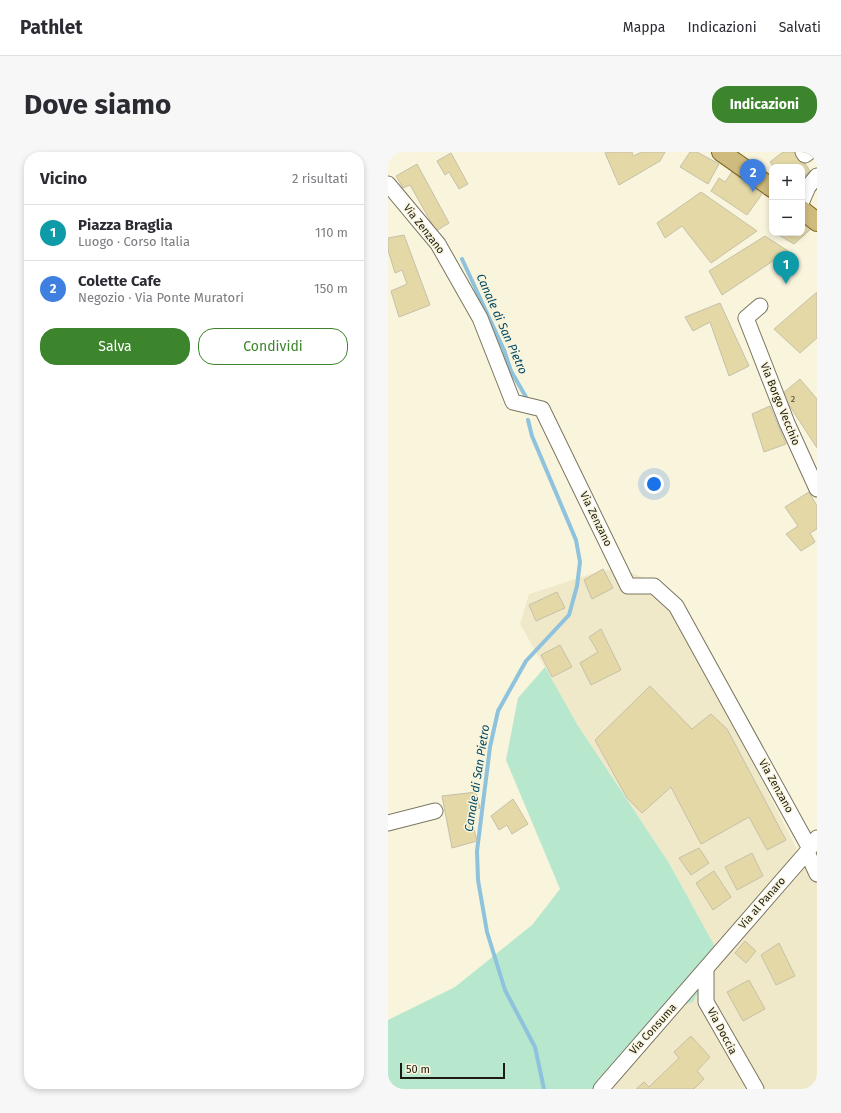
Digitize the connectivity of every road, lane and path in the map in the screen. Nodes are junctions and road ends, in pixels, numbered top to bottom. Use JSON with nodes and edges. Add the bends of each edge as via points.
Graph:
{"nodes":[{"id":1,"x":721,"y":152,"type":"edge"},
{"id":2,"x":817,"y":176,"type":"edge"},
{"id":3,"x":388,"y":184,"type":"edge"},
{"id":4,"x":769,"y":186,"type":"edge"},
{"id":5,"x":802,"y":200,"type":"edge"},
{"id":6,"x":805,"y":203,"type":"edge"},
{"id":7,"x":817,"y":209,"type":"edge"},
{"id":8,"x":805,"y":212,"type":"edge"},
{"id":9,"x":817,"y":222,"type":"edge"},
{"id":10,"x":760,"y":306,"type":"dead end"},
{"id":11,"x":817,"y":489,"type":"edge"},
{"id":12,"x":435,"y":811,"type":"dead end"},
{"id":13,"x":388,"y":823,"type":"edge"},
{"id":14,"x":811,"y":846,"type":"edge"},
{"id":15,"x":817,"y":874,"type":"edge"},
{"id":16,"x":706,"y":969,"type":"junction"},
{"id":17,"x":601,"y":1089,"type":"edge"},
{"id":18,"x":756,"y":1089,"type":"edge"}],
"edges":[{"from":1,"to":4,"type":"main road"},
{"from":2,"to":5,"type":"street"},
{"from":3,"to":14,"type":"street","name":"Via Zenzano","via":[[438,244],[480,318],[513,402],[542,409],[628,586],[654,586],[676,606]]},
{"from":6,"to":7,"type":"main road"},
{"from":8,"to":9,"type":"main road"},
{"from":10,"to":11,"type":"street","name":"Via Borgo Vecchio","via":[[746,318],[786,423]]},
{"from":12,"to":13,"type":"street"},
{"from":14,"to":15,"type":"street"},
{"from":14,"to":16,"type":"street","name":"Via al Panaro"},
{"from":16,"to":17,"type":"street","name":"Via Consuma"},
{"from":16,"to":18,"type":"street","name":"Via Doccia","via":[[706,1002]]}]}
